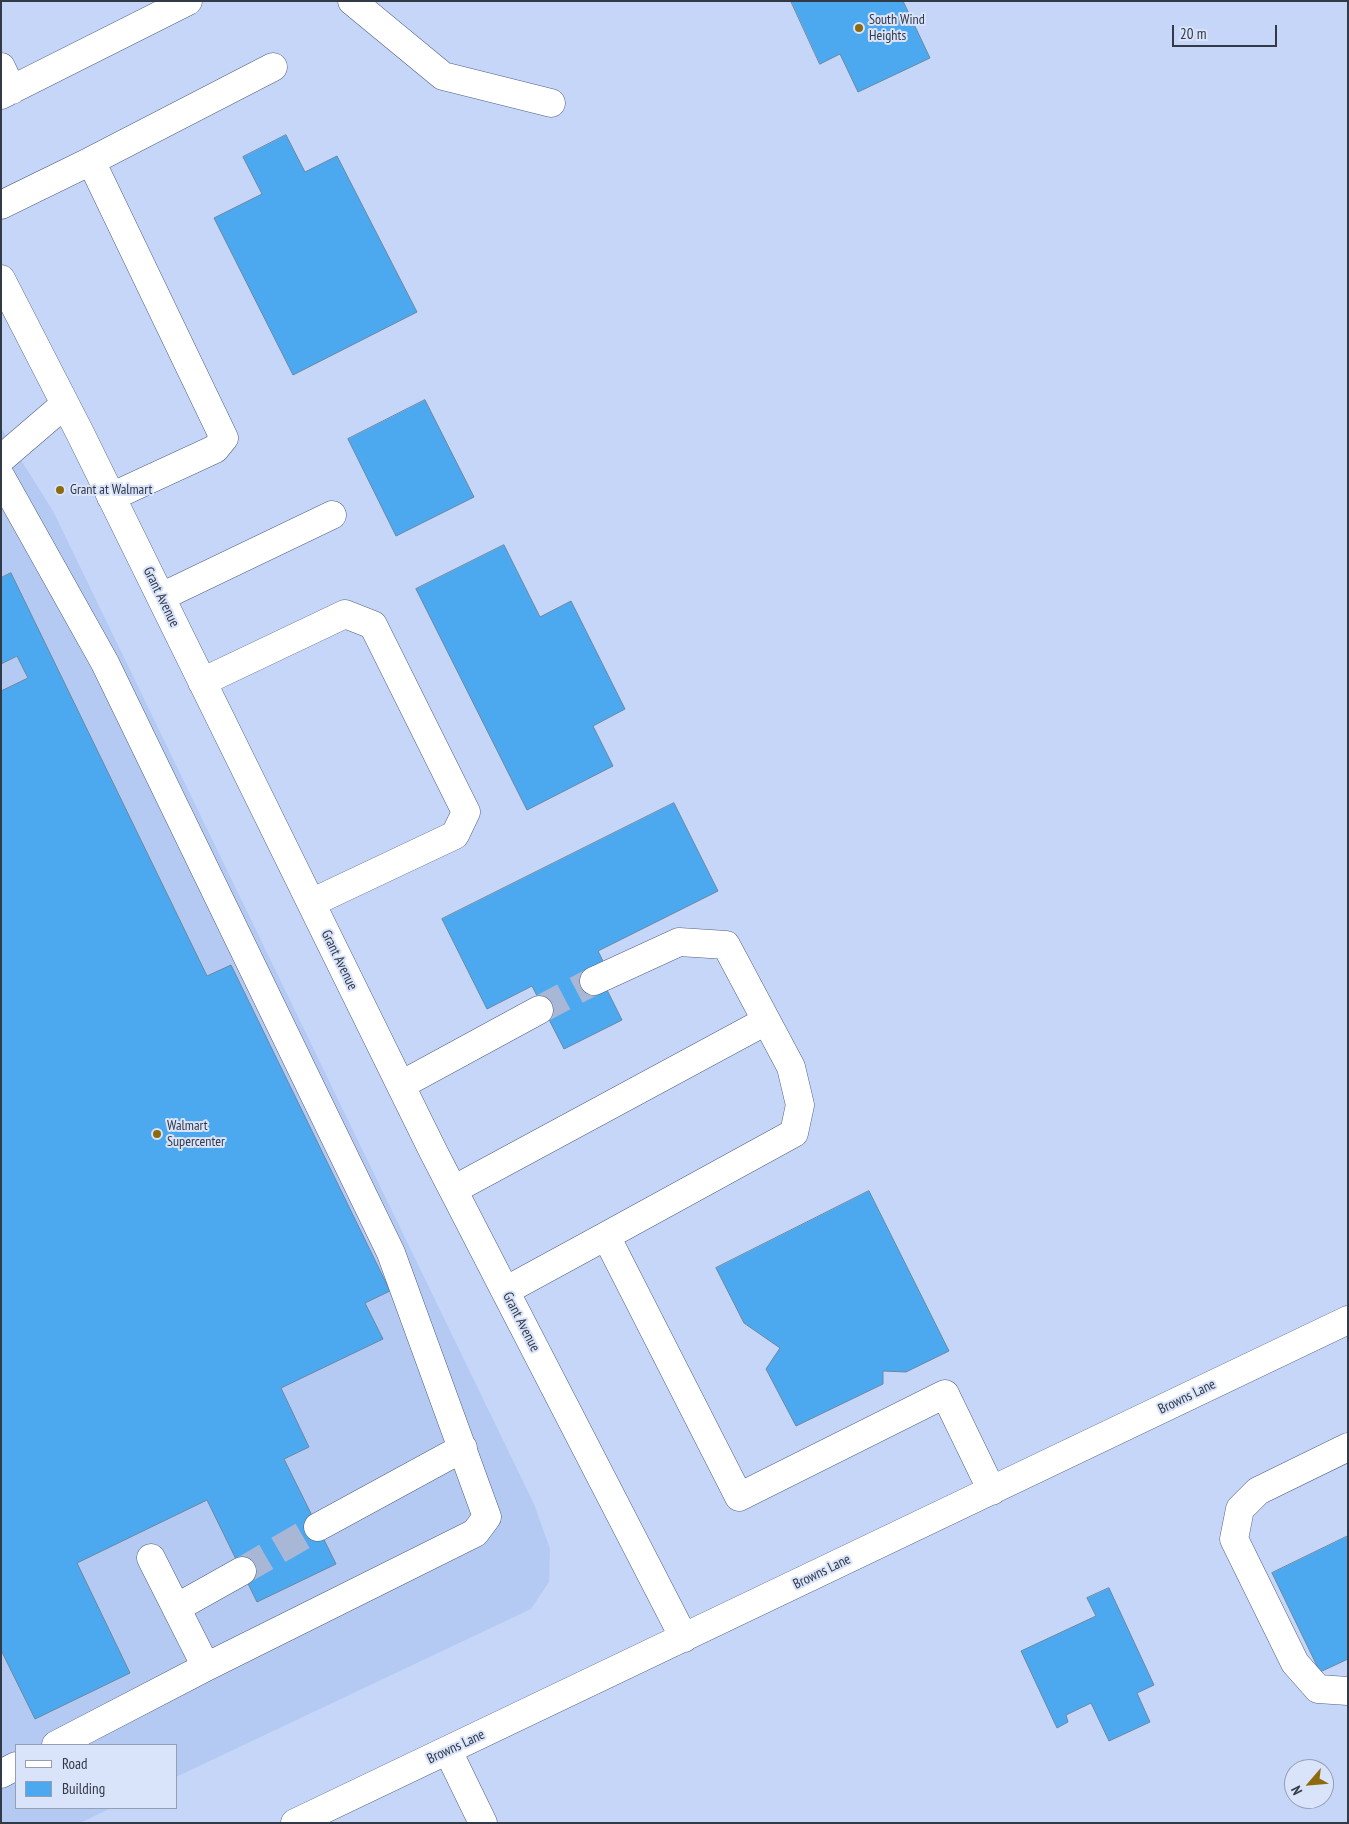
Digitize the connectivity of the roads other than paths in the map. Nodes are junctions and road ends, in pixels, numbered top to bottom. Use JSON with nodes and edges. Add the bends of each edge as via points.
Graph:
{"nodes":[{"id":1,"x":188,"y":1,"type":"edge"},
{"id":2,"x":352,"y":1,"type":"edge"},
{"id":3,"x":273,"y":67,"type":"dead end"},
{"id":4,"x":5,"y":84,"type":"edge"},
{"id":5,"x":551,"y":103,"type":"dead end"},
{"id":6,"x":91,"y":161,"type":"junction"},
{"id":7,"x":1,"y":205,"type":"edge"},
{"id":8,"x":1,"y":280,"type":"edge"},
{"id":9,"x":65,"y":404,"type":"junction"},
{"id":10,"x":1,"y":459,"type":"edge"},
{"id":11,"x":1,"y":477,"type":"edge"},
{"id":12,"x":111,"y":497,"type":"junction"},
{"id":13,"x":332,"y":515,"type":"dead end"},
{"id":14,"x":161,"y":597,"type":"junction"},
{"id":15,"x":202,"y":682,"type":"junction"},
{"id":16,"x":311,"y":903,"type":"junction"},
{"id":17,"x":594,"y":981,"type":"tunnel mouth"},
{"id":18,"x":539,"y":1010,"type":"tunnel mouth"},
{"id":19,"x":766,"y":1021,"type":"junction"},
{"id":20,"x":401,"y":1085,"type":"junction"},
{"id":21,"x":453,"y":1190,"type":"junction"},
{"id":22,"x":606,"y":1236,"type":"junction"},
{"id":23,"x":505,"y":1291,"type":"junction"},
{"id":24,"x":1348,"y":1320,"type":"edge"},
{"id":25,"x":1348,"y":1447,"type":"edge"},
{"id":26,"x":463,"y":1448,"type":"junction"},
{"id":27,"x":992,"y":1491,"type":"junction"},
{"id":28,"x":318,"y":1527,"type":"tunnel mouth"},
{"id":29,"x":151,"y":1558,"type":"dead end"},
{"id":30,"x":242,"y":1571,"type":"tunnel mouth"},
{"id":31,"x":176,"y":1608,"type":"junction"},
{"id":32,"x":684,"y":1638,"type":"junction"},
{"id":33,"x":206,"y":1667,"type":"junction"},
{"id":34,"x":1348,"y":1691,"type":"edge"},
{"id":35,"x":58,"y":1744,"type":"edge"},
{"id":36,"x":448,"y":1751,"type":"junction"},
{"id":37,"x":15,"y":1767,"type":"edge"},
{"id":38,"x":1,"y":1774,"type":"edge"},
{"id":39,"x":295,"y":1823,"type":"edge"},
{"id":40,"x":483,"y":1823,"type":"edge"}],
"edges":[{"from":1,"to":4,"type":"street"},
{"from":2,"to":5,"type":"street","via":[[443,76]]},
{"from":3,"to":6,"type":"street"},
{"from":6,"to":7,"type":"street"},
{"from":6,"to":12,"type":"street","via":[[224,438],[215,449]]},
{"from":8,"to":9,"type":"street","name":"Grant Avenue"},
{"from":9,"to":10,"type":"street"},
{"from":9,"to":12,"type":"street","name":"Grant Avenue"},
{"from":11,"to":26,"type":"street","via":[[105,663],[391,1253]]},
{"from":12,"to":14,"type":"street","name":"Grant Avenue"},
{"from":13,"to":14,"type":"street"},
{"from":14,"to":15,"type":"street","name":"Grant Avenue"},
{"from":15,"to":16,"type":"street","name":"Grant Avenue"},
{"from":15,"to":16,"type":"street","via":[[345,614],[373,626],[466,812],[455,835]]},
{"from":16,"to":20,"type":"street","name":"Grant Avenue"},
{"from":17,"to":19,"type":"street","via":[[680,942],[726,945]]},
{"from":18,"to":20,"type":"street"},
{"from":19,"to":21,"type":"street"},
{"from":19,"to":22,"type":"street","via":[[791,1067],[800,1105],[794,1133]]},
{"from":20,"to":21,"type":"street","name":"Grant Avenue"},
{"from":21,"to":23,"type":"street","name":"Grant Avenue"},
{"from":22,"to":23,"type":"street"},
{"from":22,"to":27,"type":"street","via":[[739,1497],[946,1394]]},
{"from":23,"to":32,"type":"street","name":"Grant Avenue"},
{"from":24,"to":27,"type":"street","name":"Browns Lane"},
{"from":25,"to":34,"type":"street","via":[[1258,1491],[1240,1509],[1234,1539],[1295,1663],[1318,1689]]},
{"from":26,"to":28,"type":"street"},
{"from":26,"to":33,"type":"street","via":[[487,1517],[475,1533]]},
{"from":27,"to":32,"type":"street","name":"Browns Lane"},
{"from":29,"to":31,"type":"street"},
{"from":30,"to":31,"type":"street"},
{"from":31,"to":33,"type":"street"},
{"from":32,"to":36,"type":"street","name":"Browns Lane"},
{"from":33,"to":35,"type":"street"},
{"from":36,"to":39,"type":"street","name":"Browns Lane"},
{"from":36,"to":40,"type":"street"},
{"from":37,"to":38,"type":"street"}]}
